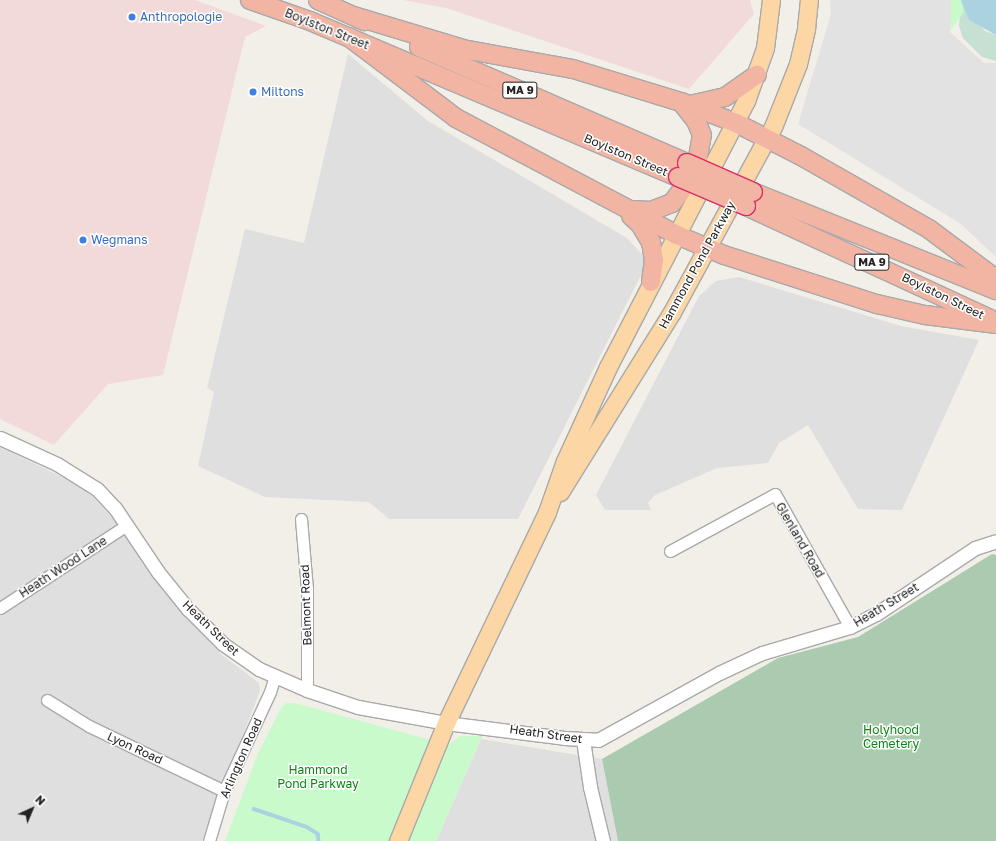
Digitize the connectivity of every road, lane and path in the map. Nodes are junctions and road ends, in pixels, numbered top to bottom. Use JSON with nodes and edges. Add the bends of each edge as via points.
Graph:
{"nodes":[{"id":1,"x":250,"y":0,"type":"edge"},
{"id":2,"x":318,"y":0,"type":"edge"},
{"id":3,"x":771,"y":0,"type":"edge"},
{"id":4,"x":809,"y":0,"type":"edge"},
{"id":5,"x":354,"y":16,"type":"junction"},
{"id":6,"x":349,"y":37,"type":"junction"},
{"id":7,"x":757,"y":74,"type":"junction"},
{"id":8,"x":685,"y":104,"type":"junction"},
{"id":9,"x":736,"y":123,"type":"junction"},
{"id":10,"x":767,"y":138,"type":"junction"},
{"id":11,"x":682,"y":170,"type":"junction"},
{"id":12,"x":749,"y":199,"type":"junction"},
{"id":13,"x":620,"y":206,"type":"junction"},
{"id":14,"x":677,"y":235,"type":"junction"},
{"id":15,"x":708,"y":248,"type":"junction"},
{"id":16,"x":996,"y":279,"type":"edge"},
{"id":17,"x":651,"y":282,"type":"junction"},
{"id":18,"x":996,"y":290,"type":"edge"},
{"id":19,"x":996,"y":323,"type":"edge"},
{"id":20,"x":0,"y":438,"type":"edge"},
{"id":21,"x":546,"y":512,"type":"junction"},
{"id":22,"x":301,"y":519,"type":"dead end"},
{"id":23,"x":125,"y":522,"type":"junction"},
{"id":24,"x":996,"y":541,"type":"edge"},
{"id":25,"x":670,"y":552,"type":"dead end"},
{"id":26,"x":0,"y":608,"type":"edge"},
{"id":27,"x":850,"y":627,"type":"junction"},
{"id":28,"x":275,"y":676,"type":"junction"},
{"id":29,"x":307,"y":690,"type":"junction"},
{"id":30,"x":47,"y":700,"type":"dead end"},
{"id":31,"x":446,"y":723,"type":"junction"},
{"id":32,"x":583,"y":740,"type":"junction"},
{"id":33,"x":224,"y":791,"type":"junction"},
{"id":34,"x":209,"y":841,"type":"edge"},
{"id":35,"x":398,"y":841,"type":"edge"},
{"id":36,"x":603,"y":841,"type":"edge"}],
"edges":[{"from":1,"to":6,"type":"highway","name":"Boylston Street","number":"MA 9"},
{"from":2,"to":5,"type":"highway","name":"Boylston Street","number":"MA 9"},
{"from":3,"to":7,"type":"main road","name":"Hammond Pond Parkway","via":[[768,33]]},
{"from":4,"to":10,"type":"main road","name":"Hammond Pond Parkway","via":[[806,32],[796,71]]},
{"from":5,"to":8,"type":"highway","via":[[463,49],[573,69]]},
{"from":5,"to":11,"type":"highway","name":"Boylston Street","number":"MA 9"},
{"from":6,"to":11,"type":"highway","name":"Boylston Street","number":"MA 9"},
{"from":6,"to":13,"type":"highway","via":[[456,118]]},
{"from":7,"to":8,"type":"highway","via":[[725,97]]},
{"from":7,"to":9,"type":"main road","name":"Hammond Pond Parkway"},
{"from":8,"to":9,"type":"highway"},
{"from":8,"to":13,"type":"highway","via":[[696,121],[702,142],[681,191],[672,203],[652,211]]},
{"from":9,"to":10,"type":"highway"},
{"from":9,"to":14,"type":"main road","name":"Hammond Pond Parkway"},
{"from":10,"to":15,"type":"main road","name":"Hammond Pond Parkway"},
{"from":10,"to":16,"type":"highway","via":[[929,229]]},
{"from":11,"to":12,"type":"highway","name":"Boylston Street","number":"MA 9","bridge":true},
{"from":12,"to":18,"type":"highway","name":"Boylston Street","number":"MA 9"},
{"from":12,"to":19,"type":"highway","name":"Boylston Street","number":"MA 9"},
{"from":13,"to":14,"type":"highway"},
{"from":13,"to":17,"type":"highway","via":[[640,224],[651,242],[654,260]]},
{"from":14,"to":15,"type":"highway"},
{"from":14,"to":17,"type":"main road","name":"Hammond Pond Parkway"},
{"from":15,"to":19,"type":"highway","via":[[877,304],[925,315]]},
{"from":15,"to":21,"type":"main road","name":"Hammond Pond Parkway","via":[[586,454]]},
{"from":17,"to":21,"type":"main road","name":"Hammond Pond Parkway","via":[[574,441]]},
{"from":20,"to":23,"type":"street","name":"Heath Street","via":[[87,481],[105,497]]},
{"from":21,"to":31,"type":"main road","name":"Hammond Pond Parkway"},
{"from":22,"to":29,"type":"street","name":"Belmont Road","via":[[307,589]]},
{"from":23,"to":26,"type":"street","name":"Heath Wood Lane"},
{"from":23,"to":28,"type":"street","name":"Heath Street","via":[[172,590],[206,627],[243,659]]},
{"from":24,"to":27,"type":"street","name":"Heath Street","via":[[975,548],[876,614]]},
{"from":25,"to":27,"type":"street","name":"Glenland Road","via":[[775,494]]},
{"from":27,"to":32,"type":"street","name":"Heath Street","via":[[762,653],[719,673],[613,734],[598,740]]},
{"from":28,"to":29,"type":"street","name":"Heath Street"},
{"from":28,"to":33,"type":"street","name":"Arlington Road"},
{"from":29,"to":31,"type":"street","name":"Heath Street","via":[[358,707]]},
{"from":30,"to":33,"type":"street","name":"Lyon Road","via":[[89,726]]},
{"from":31,"to":32,"type":"street","name":"Heath Street"},
{"from":31,"to":35,"type":"main road","name":"Hammond Pond Parkway"},
{"from":32,"to":36,"type":"street","via":[[590,787]]},
{"from":33,"to":34,"type":"street","name":"Arlington Road"}]}
